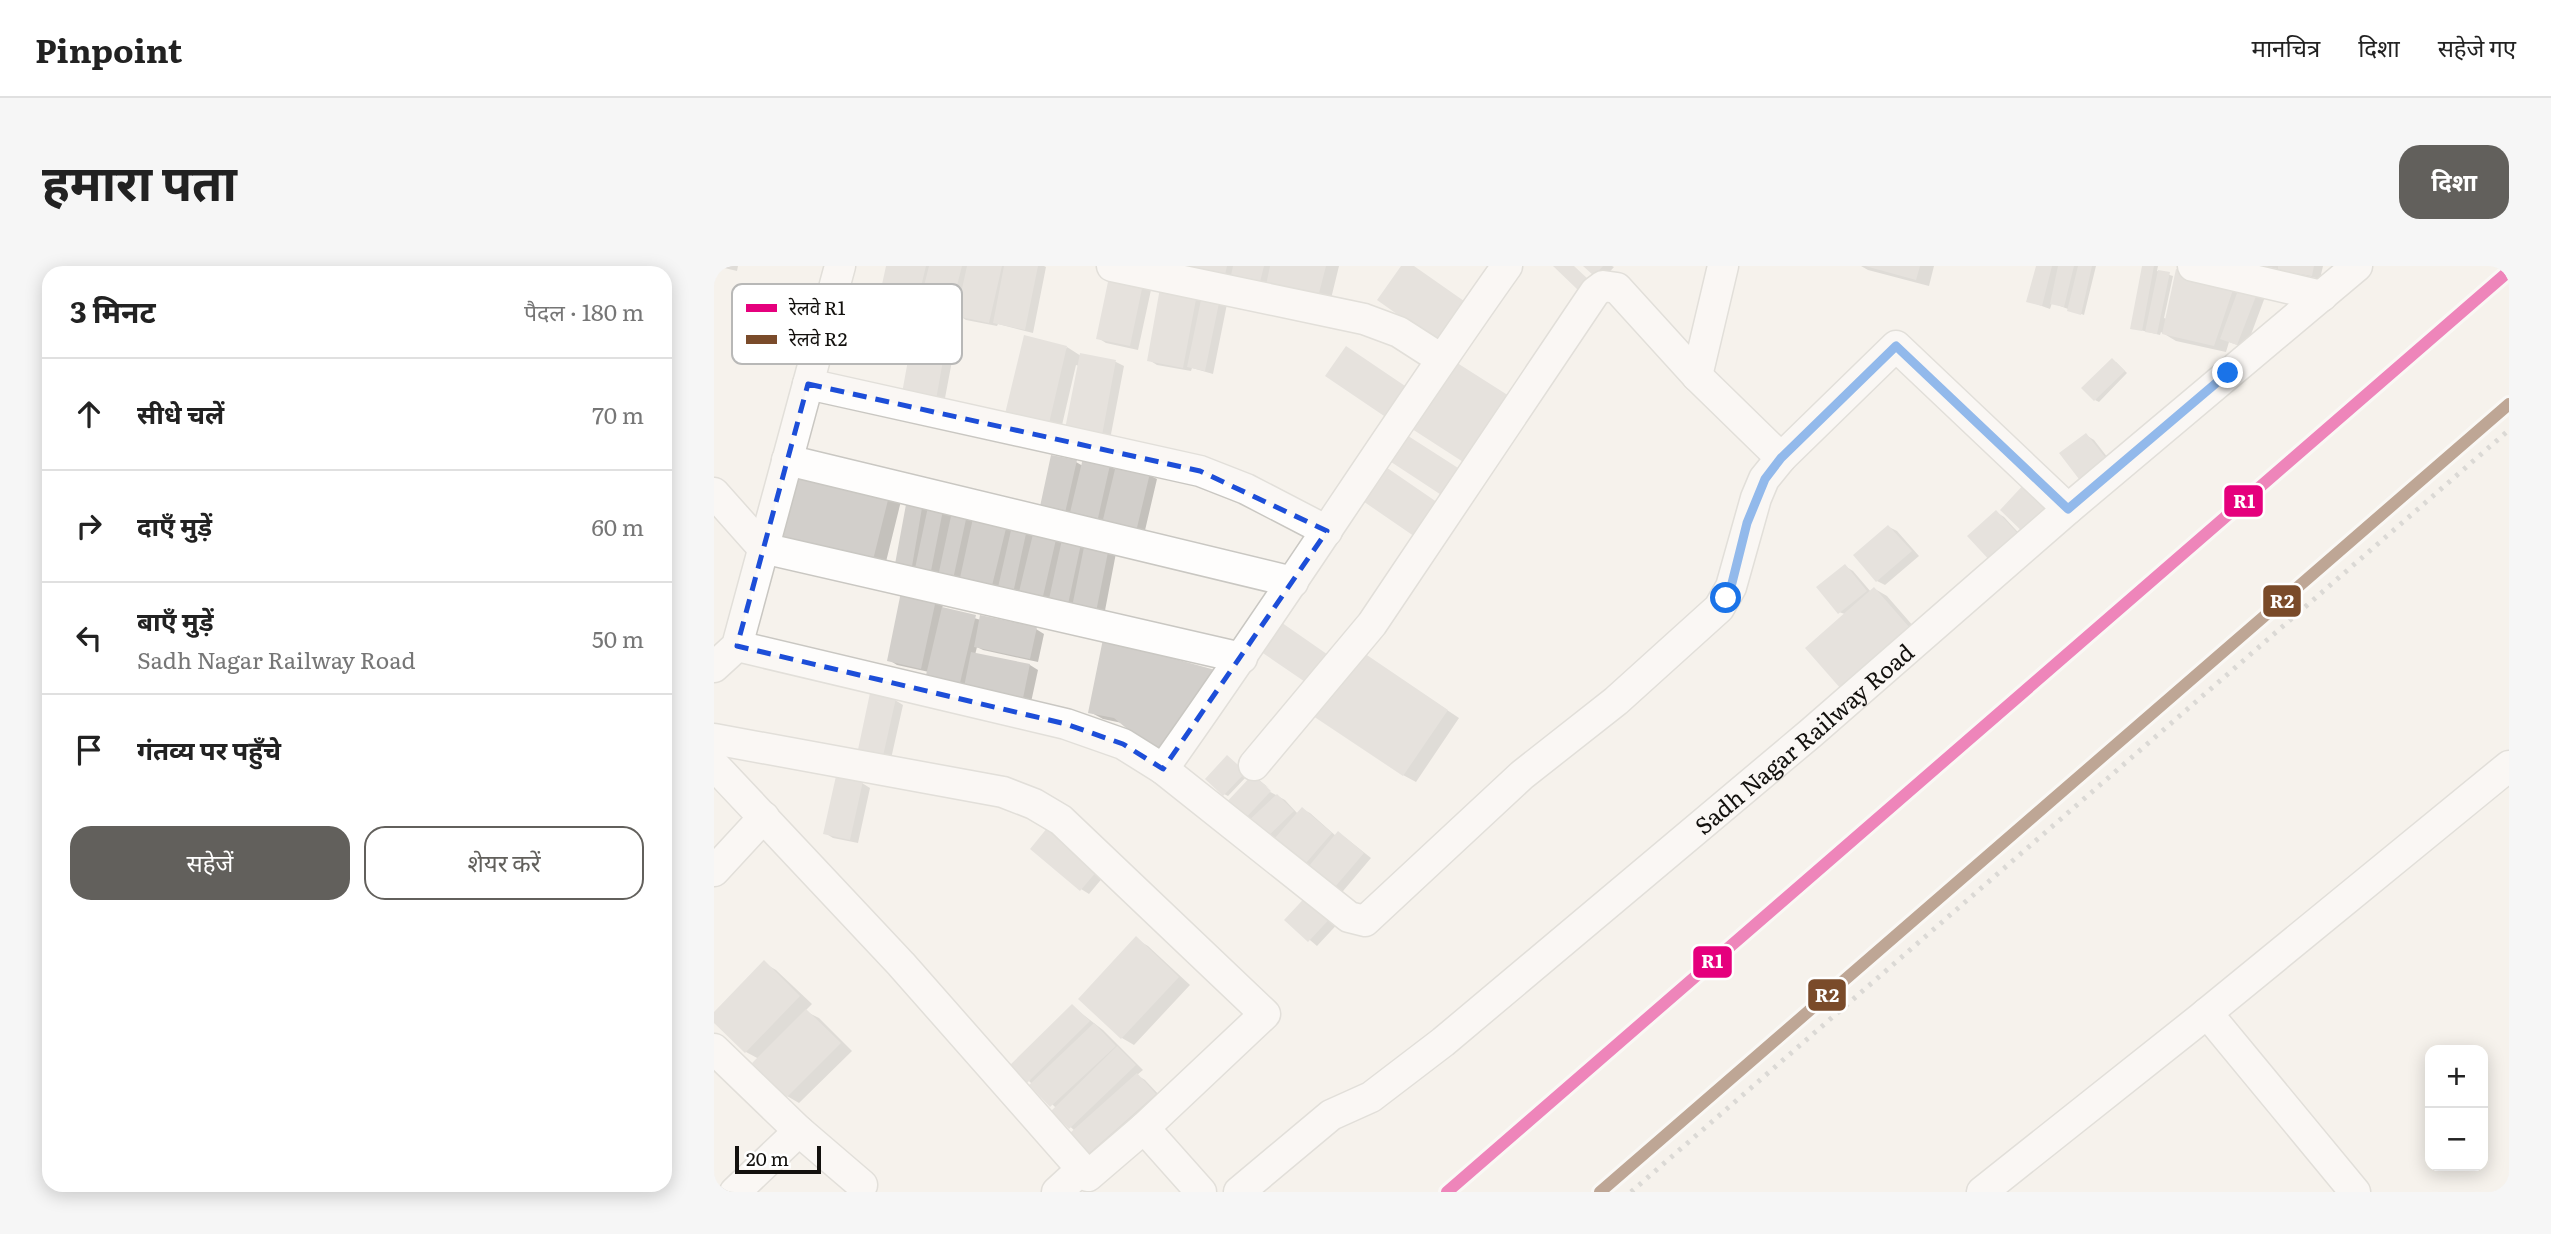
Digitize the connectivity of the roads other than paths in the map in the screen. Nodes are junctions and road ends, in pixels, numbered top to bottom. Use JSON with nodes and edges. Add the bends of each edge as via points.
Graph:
{"nodes":[{"id":1,"x":840,"y":266,"type":"edge"},
{"id":2,"x":1112,"y":266,"type":"edge"},
{"id":3,"x":1507,"y":266,"type":"edge"},
{"id":4,"x":1723,"y":266,"type":"edge"},
{"id":5,"x":2193,"y":266,"type":"edge"},
{"id":6,"x":2357,"y":266,"type":"edge"},
{"id":7,"x":835,"y":284,"type":"edge"},
{"id":8,"x":2322,"y":296,"type":"junction"},
{"id":9,"x":1441,"y":359,"type":"junction"},
{"id":10,"x":813,"y":364,"type":"edge"},
{"id":11,"x":1698,"y":376,"type":"junction"},
{"id":12,"x":808,"y":384,"type":"junction"},
{"id":13,"x":1781,"y":458,"type":"junction"},
{"id":14,"x":787,"y":460,"type":"junction"},
{"id":15,"x":714,"y":493,"type":"edge"},
{"id":16,"x":2068,"y":509,"type":"junction"},
{"id":17,"x":1327,"y":531,"type":"junction"},
{"id":18,"x":764,"y":548,"type":"junction"},
{"id":19,"x":1293,"y":582,"type":"junction"},
{"id":20,"x":737,"y":646,"type":"junction"},
{"id":21,"x":1242,"y":658,"type":"junction"},
{"id":22,"x":714,"y":667,"type":"edge"},
{"id":23,"x":714,"y":739,"type":"edge"},
{"id":24,"x":714,"y":765,"type":"edge"},
{"id":25,"x":1254,"y":765,"type":"dead end"},
{"id":26,"x":2509,"y":766,"type":"edge"},
{"id":27,"x":1163,"y":769,"type":"junction"},
{"id":28,"x":764,"y":817,"type":"junction"},
{"id":29,"x":714,"y":871,"type":"edge"},
{"id":30,"x":2207,"y":1013,"type":"junction"},
{"id":31,"x":714,"y":1049,"type":"edge"},
{"id":32,"x":1144,"y":1128,"type":"junction"},
{"id":33,"x":799,"y":1131,"type":"junction"},
{"id":34,"x":1082,"y":1169,"type":"junction"},
{"id":35,"x":862,"y":1185,"type":"dead end"},
{"id":36,"x":1989,"y":1190,"type":"edge"},
{"id":37,"x":736,"y":1192,"type":"edge"},
{"id":38,"x":1057,"y":1192,"type":"edge"},
{"id":39,"x":1201,"y":1192,"type":"edge"},
{"id":40,"x":1239,"y":1192,"type":"edge"},
{"id":41,"x":2355,"y":1192,"type":"edge"}],
"edges":[{"from":1,"to":7,"type":"street"},
{"from":2,"to":9,"type":"street","via":[[1364,319],[1399,331]]},
{"from":3,"to":9,"type":"street"},
{"from":4,"to":11,"type":"street"},
{"from":5,"to":8,"type":"street"},
{"from":6,"to":8,"type":"street","name":"Sadh Nagar Railway Road"},
{"from":8,"to":16,"type":"street","name":"Sadh Nagar Railway Road"},
{"from":9,"to":17,"type":"street"},
{"from":10,"to":12,"type":"street"},
{"from":11,"to":13,"type":"street"},
{"from":11,"to":25,"type":"street","via":[[1617,288],[1603,286],[1595,292],[1372,624]]},
{"from":12,"to":14,"type":"street"},
{"from":12,"to":17,"type":"street","via":[[1200,471]]},
{"from":13,"to":16,"type":"street","via":[[1896,346]]},
{"from":13,"to":27,"type":"street","via":[[1756,498],[1731,587],[1719,608],[1616,701],[1522,775],[1365,921],[1349,917]]},
{"from":14,"to":18,"type":"street"},
{"from":14,"to":19,"type":"street"},
{"from":15,"to":18,"type":"street"},
{"from":16,"to":40,"type":"street","name":"Sadh Nagar Railway Road","via":[[1811,733],[1443,1042],[1371,1097],[1331,1115]]},
{"from":17,"to":19,"type":"street"},
{"from":18,"to":20,"type":"street"},
{"from":18,"to":21,"type":"street"},
{"from":19,"to":21,"type":"street"},
{"from":20,"to":22,"type":"street"},
{"from":20,"to":27,"type":"street","via":[[1077,728],[1123,744]]},
{"from":21,"to":27,"type":"street"},
{"from":23,"to":32,"type":"street","via":[[1003,792],[1061,820],[1265,1014]]},
{"from":24,"to":28,"type":"street"},
{"from":26,"to":30,"type":"street"},
{"from":28,"to":29,"type":"street"},
{"from":28,"to":34,"type":"street"},
{"from":30,"to":36,"type":"street"},
{"from":30,"to":41,"type":"street"},
{"from":31,"to":33,"type":"street"},
{"from":32,"to":34,"type":"street","via":[[1092,1174]]},
{"from":32,"to":39,"type":"street"},
{"from":33,"to":35,"type":"street"},
{"from":33,"to":37,"type":"street"},
{"from":34,"to":38,"type":"street"}]}
